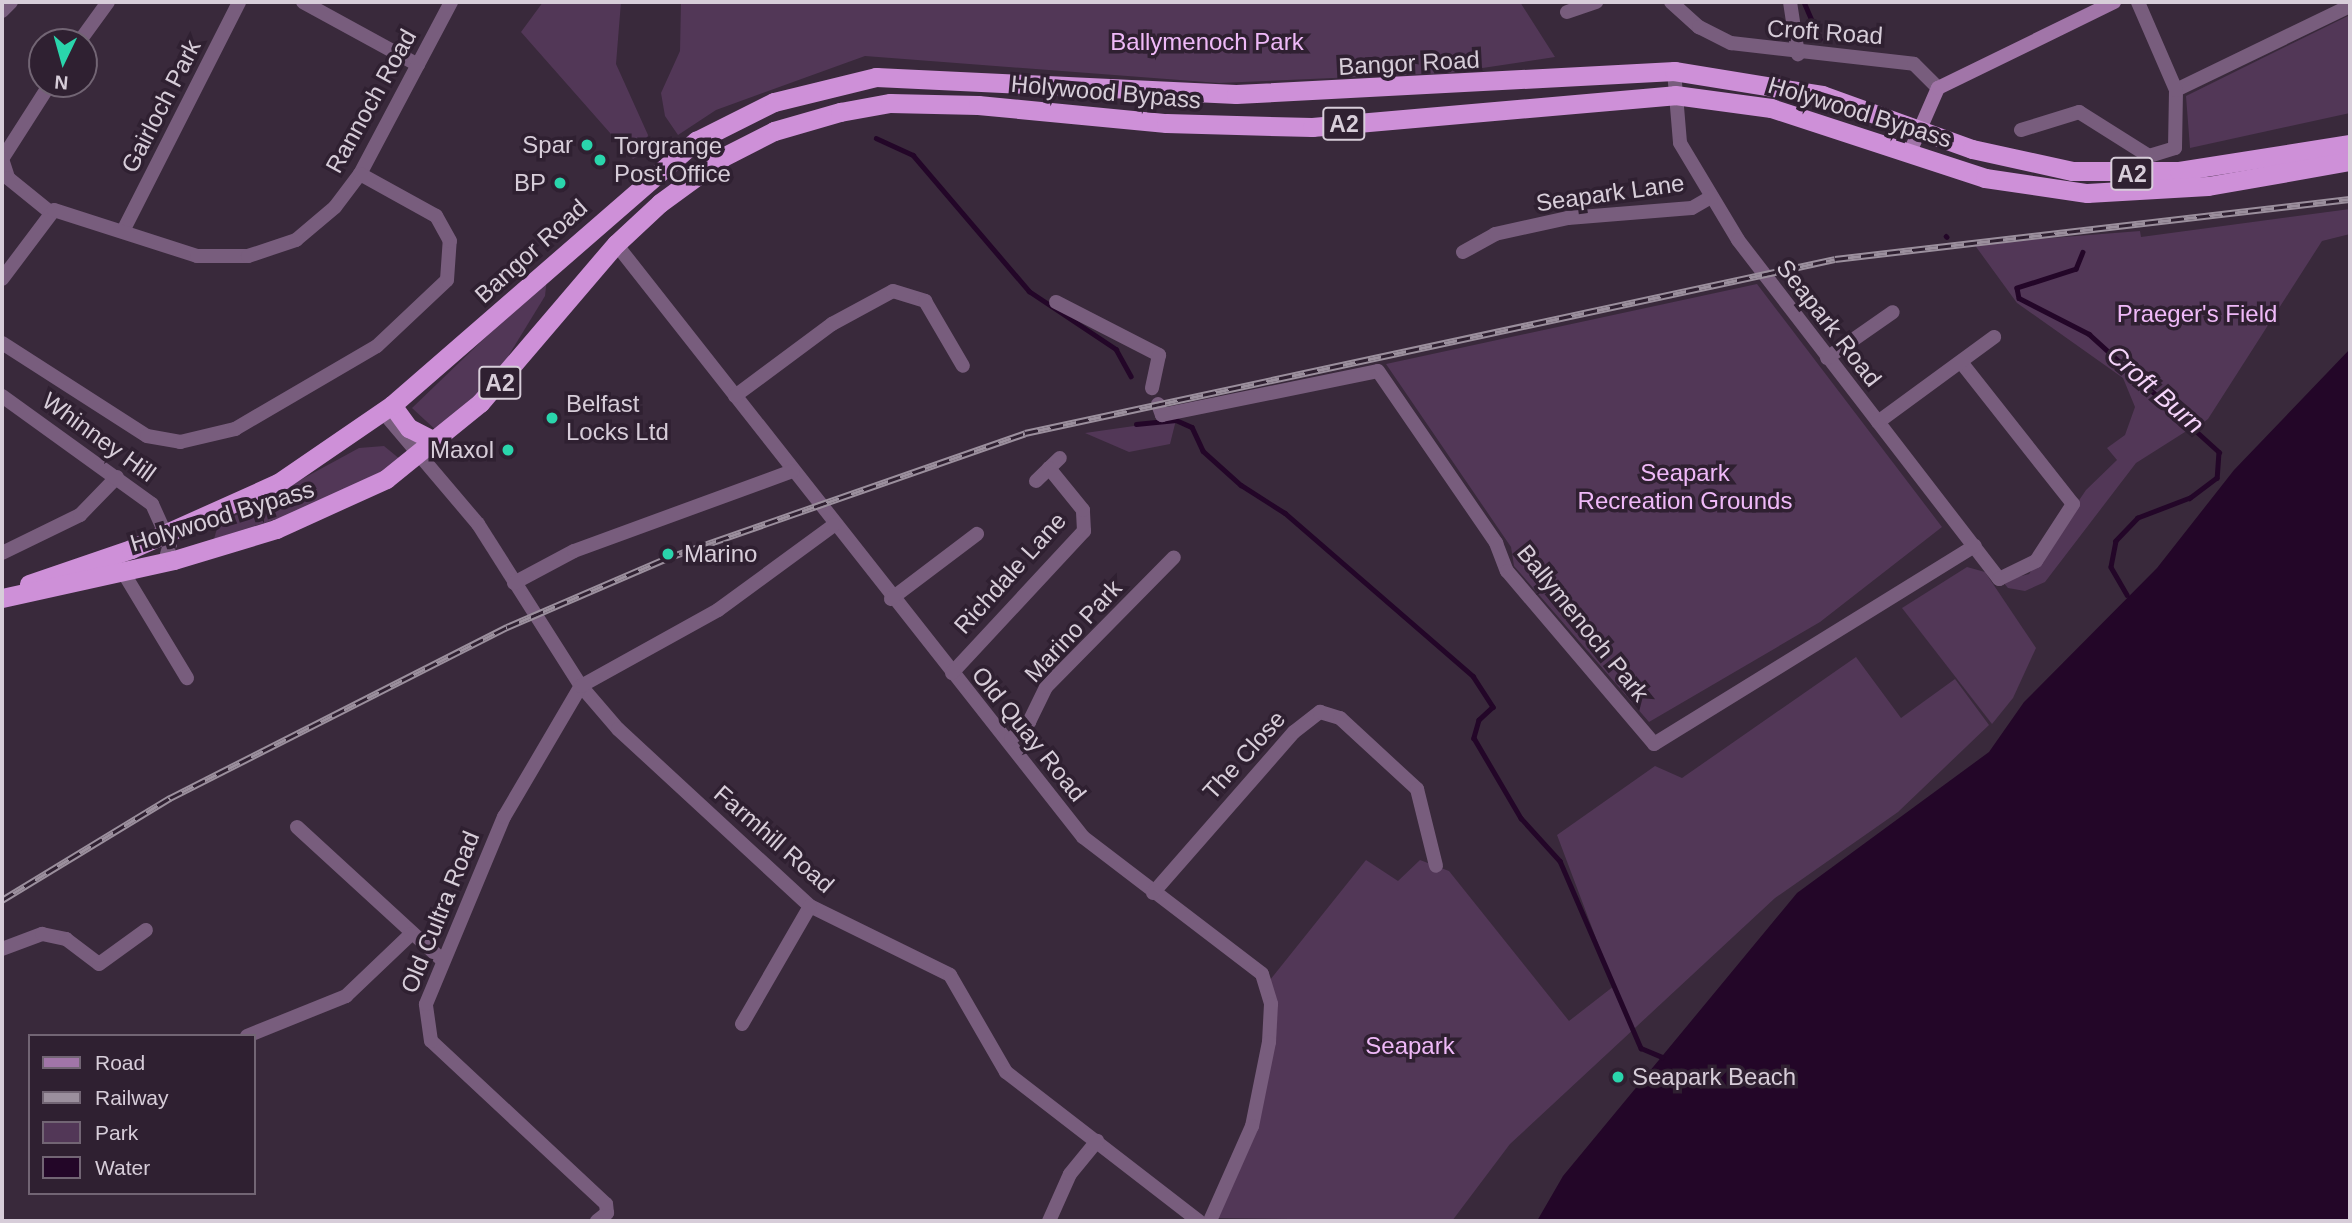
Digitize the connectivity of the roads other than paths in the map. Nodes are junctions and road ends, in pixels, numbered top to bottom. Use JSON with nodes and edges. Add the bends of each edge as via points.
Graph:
{"nodes":[{"id":1,"x":11,"y":2,"type":"edge"},
{"id":2,"x":107,"y":2,"type":"edge"},
{"id":3,"x":239,"y":2,"type":"edge"},
{"id":4,"x":303,"y":2,"type":"edge"},
{"id":5,"x":451,"y":2,"type":"edge"},
{"id":6,"x":1596,"y":2,"type":"edge"},
{"id":7,"x":1671,"y":2,"type":"edge"},
{"id":8,"x":1790,"y":2,"type":"edge"},
{"id":9,"x":2114,"y":2,"type":"edge"},
{"id":10,"x":2138,"y":2,"type":"edge"},
{"id":11,"x":2350,"y":6,"type":"edge"},
{"id":12,"x":2,"y":11,"type":"edge"},
{"id":13,"x":1567,"y":12,"type":"dead end"},
{"id":14,"x":89,"y":28,"type":"edge"},
{"id":15,"x":1798,"y":54,"type":"junction"},
{"id":16,"x":418,"y":65,"type":"junction"},
{"id":17,"x":1674,"y":71,"type":"junction"},
{"id":18,"x":834,"y":86,"type":"junction"},
{"id":19,"x":1938,"y":88,"type":"junction"},
{"id":20,"x":2176,"y":90,"type":"junction"},
{"id":21,"x":1675,"y":95,"type":"junction"},
{"id":22,"x":41,"y":98,"type":"edge"},
{"id":23,"x":840,"y":112,"type":"junction"},
{"id":24,"x":1919,"y":128,"type":"junction"},
{"id":25,"x":2021,"y":130,"type":"dead end"},
{"id":26,"x":2350,"y":144,"type":"edge"},
{"id":27,"x":1910,"y":152,"type":"junction"},
{"id":28,"x":2350,"y":161,"type":"edge"},
{"id":29,"x":360,"y":174,"type":"junction"},
{"id":30,"x":1711,"y":197,"type":"junction"},
{"id":31,"x":50,"y":212,"type":"junction"},
{"id":32,"x":123,"y":231,"type":"junction"},
{"id":33,"x":1468,"y":242,"type":"dead end"},
{"id":34,"x":616,"y":244,"type":"junction"},
{"id":35,"x":2,"y":279,"type":"edge"},
{"id":36,"x":1056,"y":302,"type":"dead end"},
{"id":37,"x":1893,"y":312,"type":"dead end"},
{"id":38,"x":1994,"y":337,"type":"dead end"},
{"id":39,"x":2,"y":342,"type":"edge"},
{"id":40,"x":1827,"y":358,"type":"junction"},
{"id":41,"x":1961,"y":362,"type":"junction"},
{"id":42,"x":963,"y":366,"type":"dead end"},
{"id":43,"x":1152,"y":388,"type":"dead end"},
{"id":44,"x":2,"y":396,"type":"edge"},
{"id":45,"x":735,"y":396,"type":"junction"},
{"id":46,"x":1158,"y":404,"type":"dead end"},
{"id":47,"x":388,"y":408,"type":"junction"},
{"id":48,"x":1878,"y":422,"type":"junction"},
{"id":49,"x":436,"y":442,"type":"junction"},
{"id":50,"x":420,"y":455,"type":"junction"},
{"id":51,"x":797,"y":476,"type":"junction"},
{"id":52,"x":117,"y":477,"type":"junction"},
{"id":53,"x":1036,"y":481,"type":"dead end"},
{"id":54,"x":834,"y":525,"type":"junction"},
{"id":55,"x":976,"y":534,"type":"dead end"},
{"id":56,"x":1976,"y":546,"type":"junction"},
{"id":57,"x":167,"y":547,"type":"junction"},
{"id":58,"x":2,"y":553,"type":"edge"},
{"id":59,"x":1174,"y":557,"type":"dead end"},
{"id":60,"x":123,"y":572,"type":"junction"},
{"id":61,"x":514,"y":583,"type":"junction"},
{"id":62,"x":2,"y":595,"type":"edge"},
{"id":63,"x":891,"y":599,"type":"junction"},
{"id":64,"x":952,"y":673,"type":"junction"},
{"id":65,"x":187,"y":678,"type":"dead end"},
{"id":66,"x":580,"y":686,"type":"junction"},
{"id":67,"x":1011,"y":739,"type":"junction"},
{"id":68,"x":297,"y":827,"type":"dead end"},
{"id":69,"x":1436,"y":866,"type":"dead end"},
{"id":70,"x":1153,"y":893,"type":"junction"},
{"id":71,"x":810,"y":905,"type":"junction"},
{"id":72,"x":146,"y":930,"type":"dead end"},
{"id":73,"x":411,"y":934,"type":"junction"},
{"id":74,"x":2,"y":949,"type":"edge"},
{"id":75,"x":442,"y":960,"type":"junction"},
{"id":76,"x":742,"y":1024,"type":"dead end"},
{"id":77,"x":252,"y":1034,"type":"edge"},
{"id":78,"x":1097,"y":1141,"type":"junction"},
{"id":79,"x":597,"y":1221,"type":"edge"},
{"id":80,"x":1049,"y":1221,"type":"edge"},
{"id":81,"x":1199,"y":1221,"type":"edge"},
{"id":82,"x":1210,"y":1221,"type":"edge"}],
"edges":[{"from":1,"to":12,"type":"street"},
{"from":2,"to":14,"type":"street"},
{"from":3,"to":32,"type":"street","name":"Gairloch Park"},
{"from":4,"to":16,"type":"street"},
{"from":5,"to":16,"type":"street","name":"Rannoch Road"},
{"from":6,"to":13,"type":"street"},
{"from":7,"to":15,"type":"street","name":"Croft Road","via":[[1714,36],[1757,51]]},
{"from":8,"to":15,"type":"street"},
{"from":9,"to":19,"type":"main road"},
{"from":10,"to":20,"type":"street"},
{"from":11,"to":20,"type":"street"},
{"from":15,"to":19,"type":"street","name":"Croft Road","via":[[1914,64]]},
{"from":16,"to":29,"type":"street","name":"Rannoch Road"},
{"from":17,"to":18,"type":"highway","name":"Bangor Road","number":"A2","via":[[1236,94],[909,76]]},
{"from":17,"to":21,"type":"street","name":"Seapark Road"},
{"from":17,"to":24,"type":"highway","name":"Holywood Bypass","number":"A2","via":[[1811,92]]},
{"from":18,"to":23,"type":"highway"},
{"from":18,"to":47,"type":"highway","name":"Bangor Road","number":"A2","via":[[774,102],[696,141]]},
{"from":19,"to":24,"type":"main road"},
{"from":20,"to":25,"type":"street","via":[[2179,140],[2160,157],[2143,153],[2089,115]]},
{"from":21,"to":23,"type":"highway","name":"Holywood Bypass","number":"A2","via":[[1312,127],[1166,123],[978,105],[890,103]]},
{"from":21,"to":27,"type":"highway","name":"Holywood Bypass","number":"A2","via":[[1771,108]]},
{"from":21,"to":30,"type":"street","name":"Seapark Road","via":[[1680,143]]},
{"from":22,"to":31,"type":"street","via":[[2,159],[18,189]]},
{"from":23,"to":34,"type":"highway","name":"Holywood Bypass","number":"A2","via":[[774,131],[723,157]]},
{"from":24,"to":26,"type":"highway","name":"Holywood Bypass","number":"A2","via":[[2031,164],[2126,174]]},
{"from":24,"to":27,"type":"main road"},
{"from":27,"to":28,"type":"highway","name":"Holywood Bypass","number":"A2","via":[[1985,178],[2087,193],[2208,186]]},
{"from":29,"to":32,"type":"street","name":"Rannoch Road","via":[[309,231],[264,253],[197,256]]},
{"from":29,"to":39,"type":"street","via":[[436,216],[450,241],[447,280],[426,306],[377,346],[235,429],[180,442],[147,436]]},
{"from":30,"to":33,"type":"street","name":"Seapark Lane","via":[[1692,208],[1568,218]]},
{"from":30,"to":40,"type":"street","name":"Seapark Road"},
{"from":31,"to":32,"type":"street","name":"Rannoch Road","via":[[62,210]]},
{"from":31,"to":35,"type":"street"},
{"from":34,"to":45,"type":"street","name":"Old Quay Road"},
{"from":34,"to":49,"type":"highway","name":"Holywood Bypass","number":"A2","via":[[523,360]]},
{"from":36,"to":43,"type":"street","via":[[1158,355]]},
{"from":37,"to":40,"type":"street"},
{"from":38,"to":41,"type":"street"},
{"from":40,"to":48,"type":"street","name":"Seapark Road"},
{"from":41,"to":48,"type":"street"},
{"from":41,"to":56,"type":"street","name":"Seapark Road","via":[[2073,504],[2036,561],[1999,579]]},
{"from":42,"to":45,"type":"street","via":[[925,301],[893,291],[832,324]]},
{"from":44,"to":52,"type":"street","name":"Whinney Hill"},
{"from":45,"to":51,"type":"street","name":"Old Quay Road"},
{"from":46,"to":56,"type":"street","name":"Ballymenoch Park","via":[[1162,415],[1378,371],[1496,543],[1507,572],[1654,744]]},
{"from":47,"to":49,"type":"highway","via":[[409,428]]},
{"from":47,"to":50,"type":"street","name":"Farmhill Road"},
{"from":47,"to":57,"type":"highway","name":"Bangor Road","number":"A2","via":[[265,490]]},
{"from":48,"to":56,"type":"street","name":"Seapark Road"},
{"from":49,"to":50,"type":"highway","name":"Holywood Bypass","number":"A2"},
{"from":50,"to":57,"type":"highway","name":"Holywood Bypass","number":"A2","via":[[333,507],[212,549]]},
{"from":50,"to":61,"type":"street","name":"Farmhill Road","via":[[478,524]]},
{"from":51,"to":54,"type":"street","name":"Old Quay Road"},
{"from":51,"to":61,"type":"street","via":[[574,551]]},
{"from":52,"to":57,"type":"street","name":"Whinney Hill","via":[[152,504]]},
{"from":52,"to":58,"type":"street","via":[[80,515]]},
{"from":53,"to":64,"type":"street","name":"Richdale Lane","via":[[1055,463],[1083,510],[1084,531]]},
{"from":54,"to":63,"type":"street","name":"Old Quay Road"},
{"from":54,"to":66,"type":"street","via":[[718,610]]},
{"from":55,"to":63,"type":"street"},
{"from":57,"to":60,"type":"highway","name":"Holywood Bypass","number":"A2"},
{"from":57,"to":62,"type":"highway","name":"Bangor Road","number":"A2"},
{"from":59,"to":67,"type":"street","name":"Marino Park","via":[[1046,687],[1029,722]]},
{"from":60,"to":62,"type":"highway","name":"Holywood Bypass","number":"A2"},
{"from":60,"to":65,"type":"street"},
{"from":61,"to":66,"type":"street","name":"Farmhill Road"},
{"from":63,"to":64,"type":"street","name":"Old Quay Road"},
{"from":64,"to":67,"type":"street","name":"Old Quay Road"},
{"from":66,"to":71,"type":"street","name":"Farmhill Road","via":[[655,765]]},
{"from":66,"to":75,"type":"street","name":"Old Cultra Road","via":[[524,776]]},
{"from":67,"to":70,"type":"street","name":"Old Quay Road","via":[[1083,837]]},
{"from":68,"to":73,"type":"street"},
{"from":69,"to":70,"type":"street","name":"The Close","via":[[1417,789],[1340,718],[1320,712],[1294,732]]},
{"from":70,"to":82,"type":"street","name":"Old Quay Road","via":[[1261,972],[1271,1004],[1252,1126]]},
{"from":71,"to":76,"type":"street"},
{"from":71,"to":78,"type":"street","name":"Farmhill Road","via":[[950,975],[969,999],[999,1065]]},
{"from":72,"to":74,"type":"street","via":[[99,964],[66,939],[42,934]]},
{"from":73,"to":75,"type":"street"},
{"from":73,"to":77,"type":"street","via":[[346,996]]},
{"from":75,"to":79,"type":"street","name":"Old Cultra Road","via":[[425,1011],[431,1041],[606,1204]]},
{"from":78,"to":80,"type":"street","via":[[1070,1174]]},
{"from":78,"to":81,"type":"street","name":"Farmhill Road"}]}
